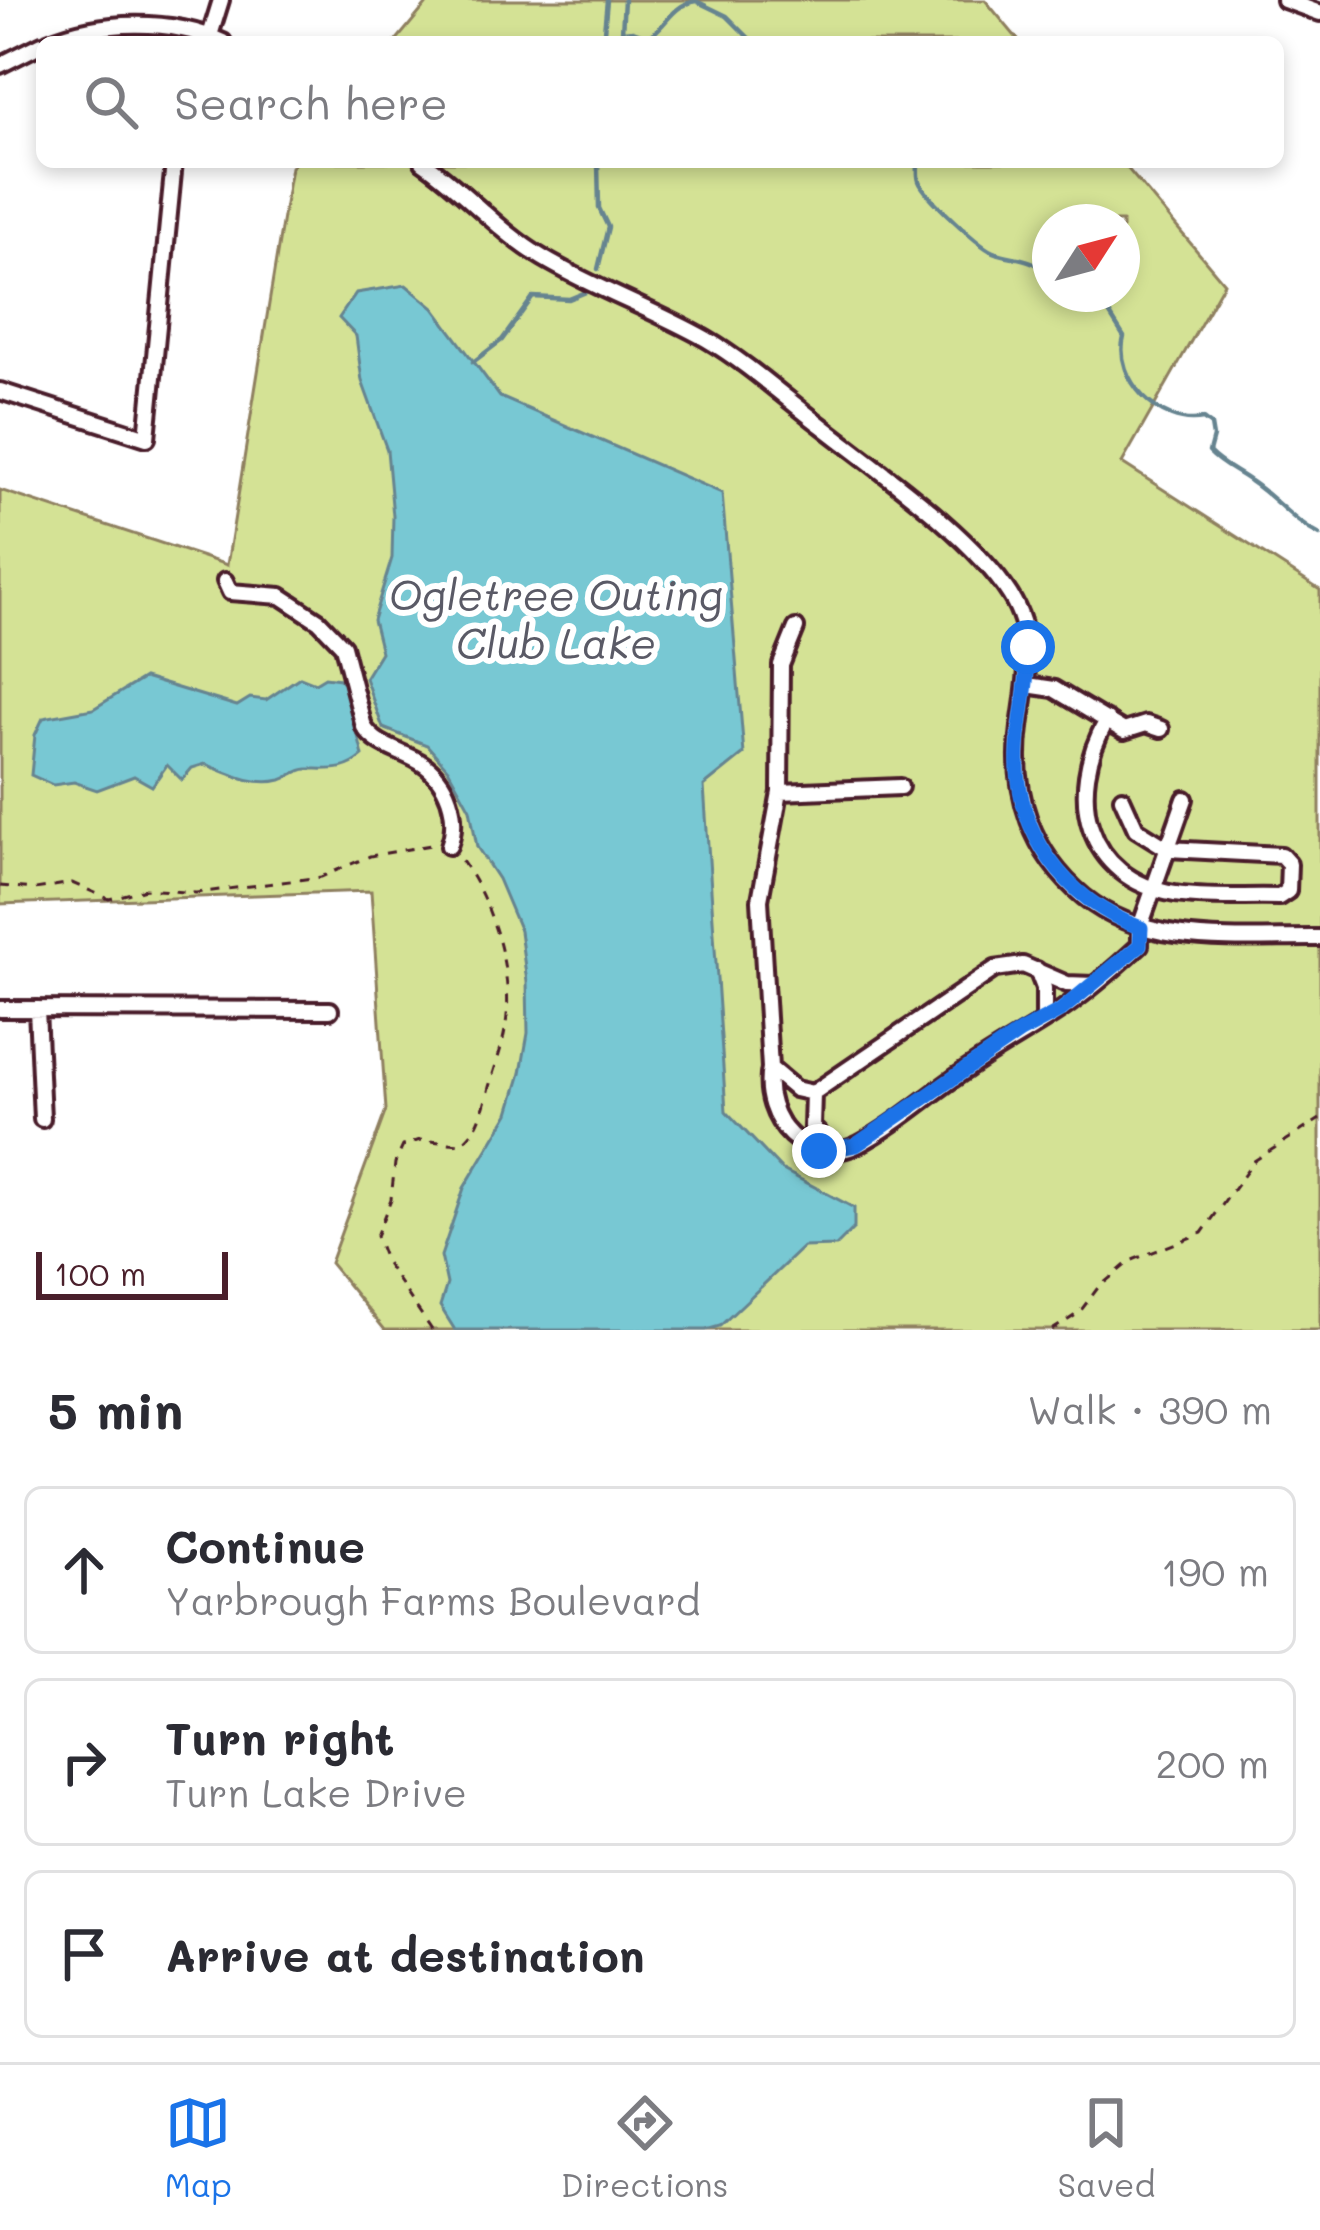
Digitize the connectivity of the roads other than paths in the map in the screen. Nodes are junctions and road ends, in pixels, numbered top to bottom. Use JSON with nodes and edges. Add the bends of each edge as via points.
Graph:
{"nodes":[{"id":1,"x":221,"y":0,"type":"edge"},
{"id":2,"x":1284,"y":0,"type":"edge"},
{"id":3,"x":1320,"y":14,"type":"edge"},
{"id":4,"x":61,"y":36,"type":"edge"},
{"id":5,"x":194,"y":36,"type":"edge"},
{"id":6,"x":215,"y":36,"type":"edge"},
{"id":7,"x":36,"y":47,"type":"edge"},
{"id":8,"x":0,"y":65,"type":"edge"},
{"id":9,"x":172,"y":168,"type":"edge"},
{"id":10,"x":430,"y":168,"type":"edge"},
{"id":11,"x":0,"y":392,"type":"edge"},
{"id":12,"x":225,"y":580,"type":"dead end"},
{"id":13,"x":796,"y":628,"type":"dead end"},
{"id":14,"x":1027,"y":685,"type":"junction"},
{"id":15,"x":1107,"y":720,"type":"junction"},
{"id":16,"x":1161,"y":729,"type":"dead end"},
{"id":17,"x":900,"y":787,"type":"dead end"},
{"id":18,"x":780,"y":792,"type":"junction"},
{"id":19,"x":1123,"y":798,"type":"dead end"},
{"id":20,"x":1185,"y":799,"type":"dead end"},
{"id":21,"x":449,"y":847,"type":"road end"},
{"id":22,"x":1168,"y":849,"type":"junction"},
{"id":23,"x":1154,"y":888,"type":"junction"},
{"id":24,"x":1141,"y":928,"type":"junction"},
{"id":25,"x":1320,"y":938,"type":"edge"},
{"id":26,"x":1037,"y":970,"type":"junction"},
{"id":27,"x":1093,"y":986,"type":"junction"},
{"id":28,"x":0,"y":1009,"type":"edge"},
{"id":29,"x":37,"y":1009,"type":"junction"},
{"id":30,"x":330,"y":1010,"type":"dead end"},
{"id":31,"x":1044,"y":1020,"type":"junction"},
{"id":32,"x":770,"y":1068,"type":"junction"},
{"id":33,"x":813,"y":1093,"type":"junction"},
{"id":34,"x":42,"y":1119,"type":"dead end"},
{"id":35,"x":835,"y":1150,"type":"junction"}],
"edges":[{"from":1,"to":6,"type":"street"},
{"from":2,"to":3,"type":"street"},
{"from":4,"to":5,"type":"street","via":[[132,24]]},
{"from":7,"to":8,"type":"street"},
{"from":9,"to":11,"type":"street","via":[[147,438]]},
{"from":10,"to":14,"type":"street","via":[[544,259],[730,354],[916,500],[1014,600],[1027,636]]},
{"from":12,"to":21,"type":"street","via":[[239,595],[281,596],[343,646],[371,739],[424,765],[440,783],[454,818]]},
{"from":13,"to":18,"type":"street","via":[[782,665]]},
{"from":14,"to":15,"type":"street","via":[[1054,689]]},
{"from":14,"to":24,"type":"street","via":[[1018,777],[1032,832],[1086,899]]},
{"from":15,"to":16,"type":"street","via":[[1124,731]]},
{"from":15,"to":23,"type":"street","via":[[1083,784],[1090,828],[1107,859]]},
{"from":17,"to":18,"type":"street"},
{"from":18,"to":32,"type":"street","via":[[760,901]]},
{"from":19,"to":22,"type":"street","via":[[1136,829]]},
{"from":20,"to":22,"type":"street"},
{"from":22,"to":23,"type":"street"},
{"from":22,"to":23,"type":"street","via":[[1281,855],[1289,864],[1288,891],[1279,897]]},
{"from":23,"to":24,"type":"street"},
{"from":24,"to":25,"type":"street"},
{"from":24,"to":27,"type":"street","via":[[1140,945]]},
{"from":26,"to":27,"type":"street"},
{"from":26,"to":31,"type":"street"},
{"from":26,"to":33,"type":"street","via":[[995,970]]},
{"from":27,"to":31,"type":"street"},
{"from":28,"to":29,"type":"street"},
{"from":29,"to":30,"type":"street"},
{"from":29,"to":34,"type":"street"},
{"from":31,"to":35,"type":"street","via":[[856,1145]]},
{"from":32,"to":33,"type":"street"},
{"from":32,"to":35,"type":"street","via":[[770,1105],[786,1132],[819,1151]]},
{"from":33,"to":35,"type":"street","via":[[812,1126]]}]}
